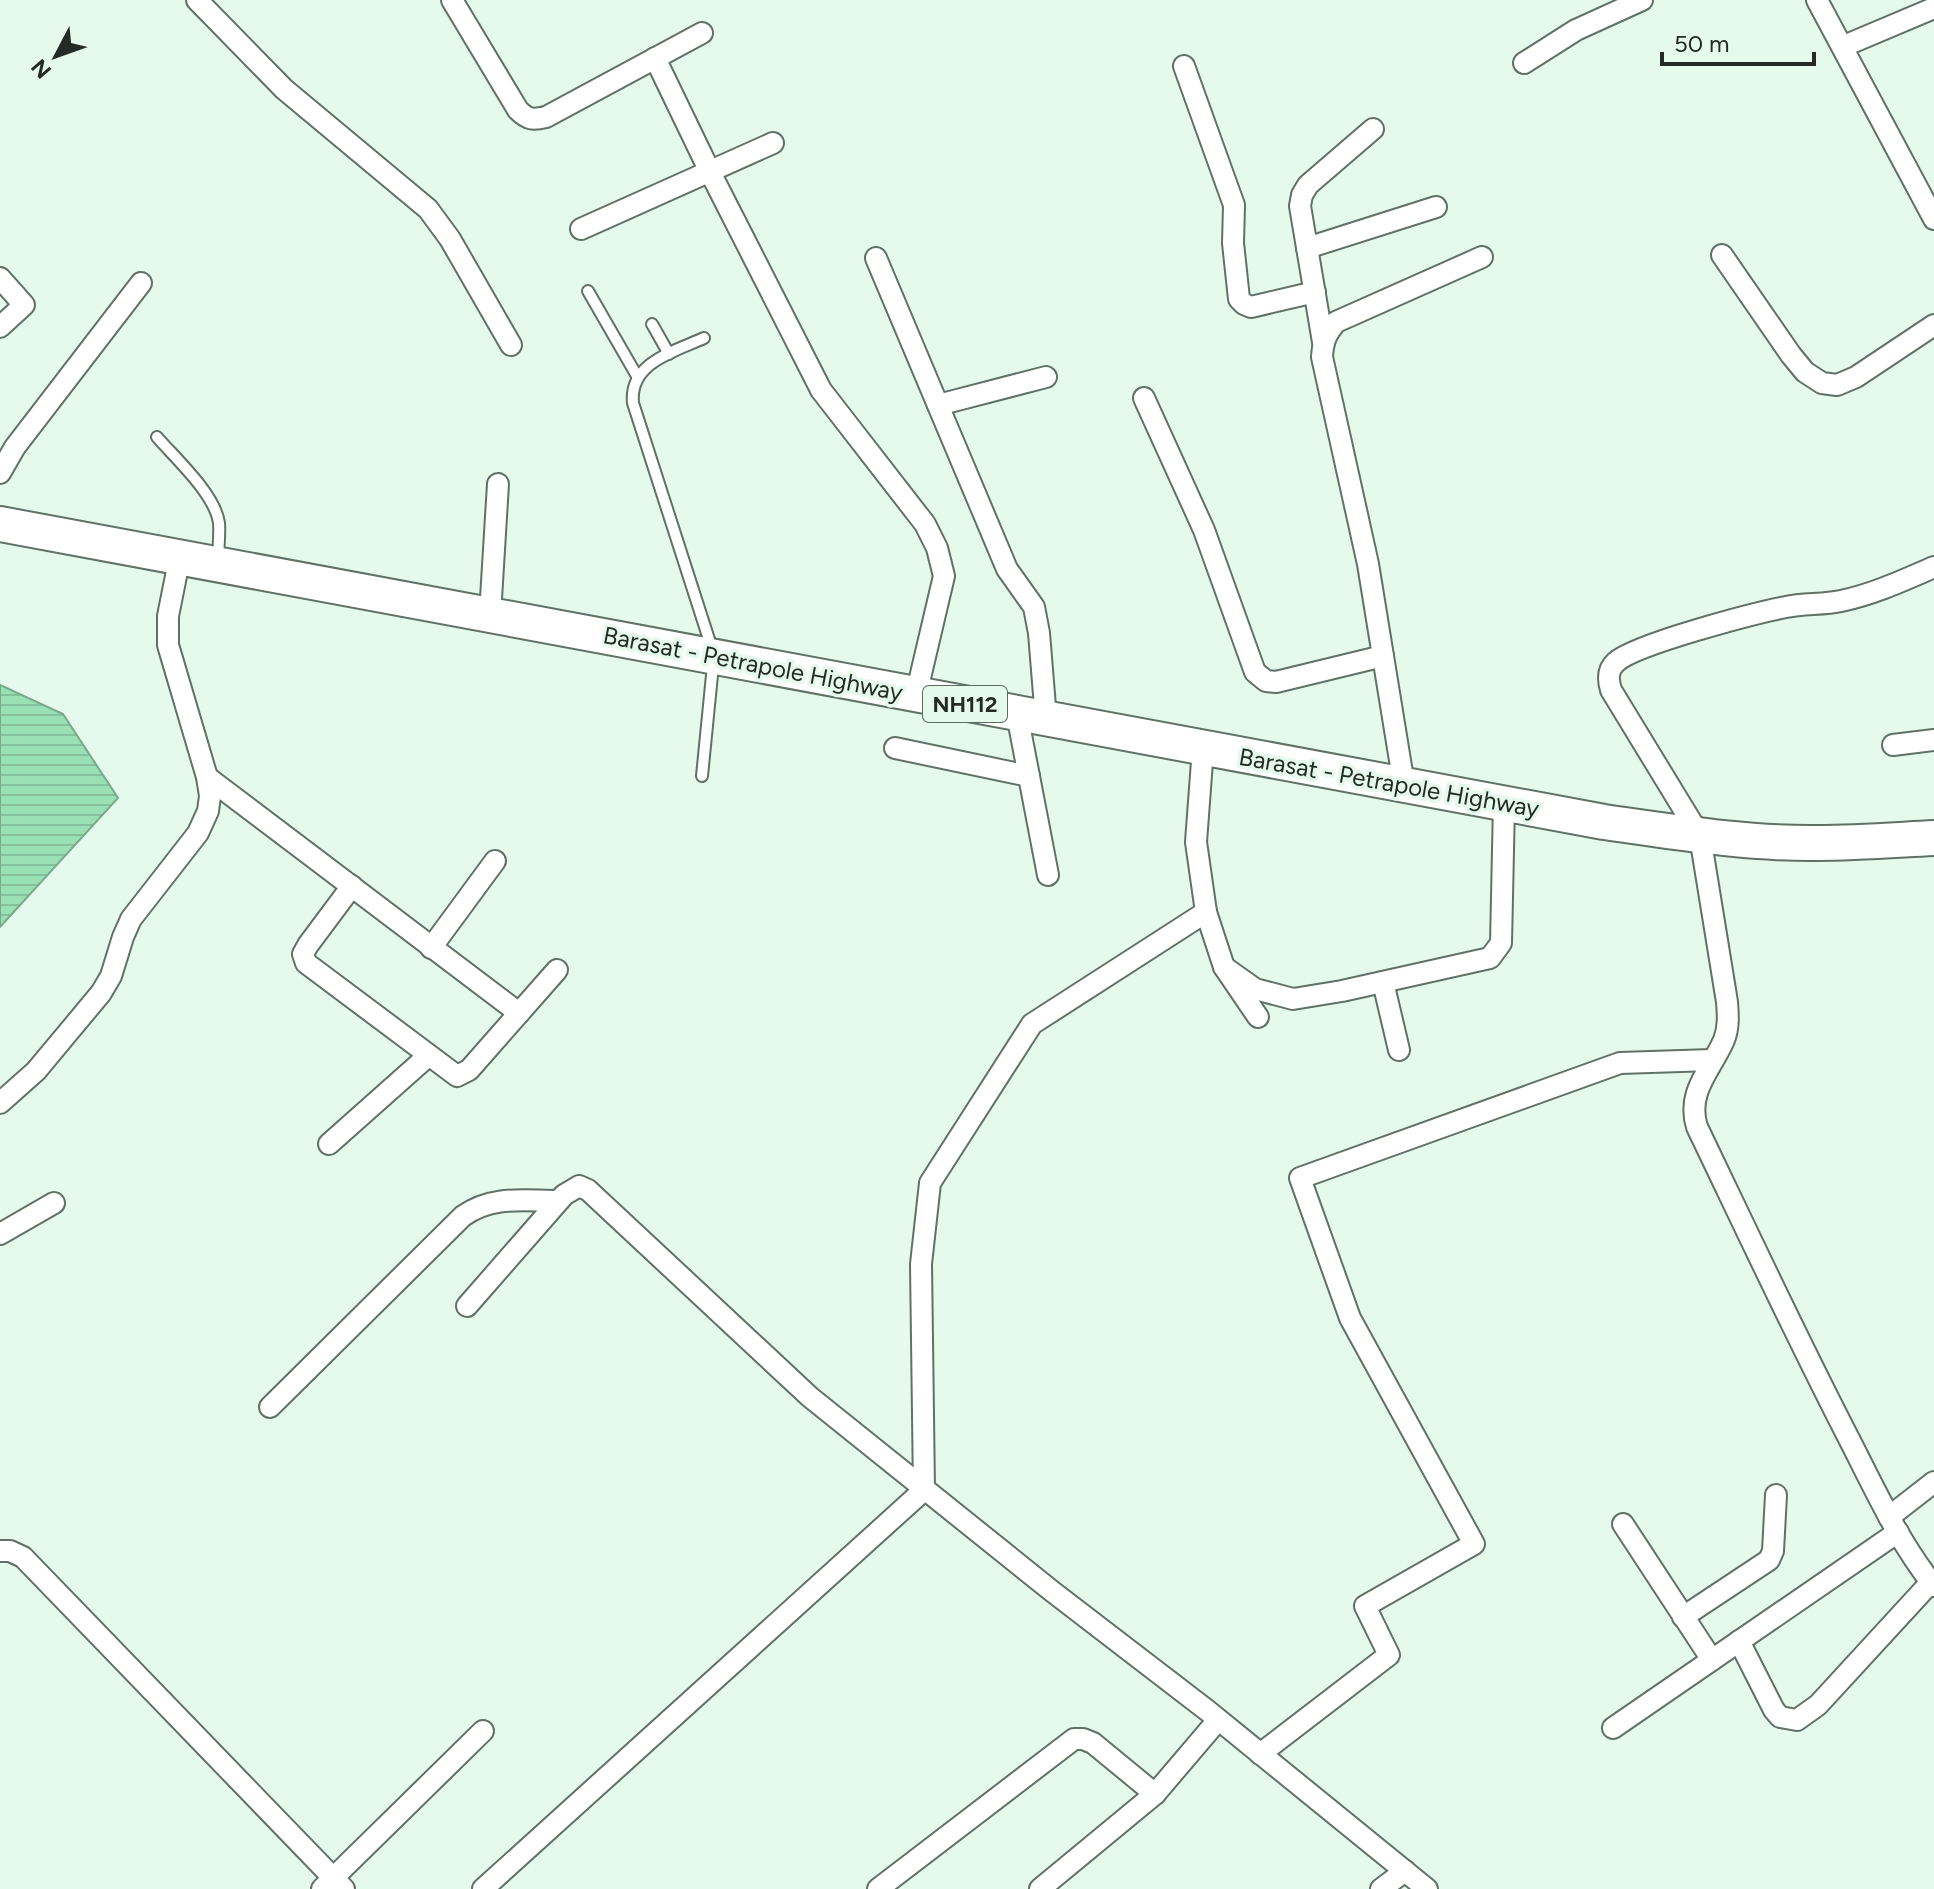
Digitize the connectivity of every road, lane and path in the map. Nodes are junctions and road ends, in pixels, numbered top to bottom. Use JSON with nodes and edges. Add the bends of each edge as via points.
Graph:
{"nodes":[{"id":1,"x":197,"y":0,"type":"edge"},
{"id":2,"x":452,"y":0,"type":"edge"},
{"id":3,"x":1642,"y":0,"type":"edge"},
{"id":4,"x":1817,"y":0,"type":"edge"},
{"id":5,"x":1934,"y":8,"type":"edge"},
{"id":6,"x":702,"y":33,"type":"dead end"},
{"id":7,"x":1844,"y":46,"type":"junction"},
{"id":8,"x":655,"y":58,"type":"junction"},
{"id":9,"x":1524,"y":63,"type":"dead end"},
{"id":10,"x":1184,"y":66,"type":"dead end"},
{"id":11,"x":1373,"y":129,"type":"dead end"},
{"id":12,"x":773,"y":143,"type":"dead end"},
{"id":13,"x":710,"y":172,"type":"junction"},
{"id":14,"x":1436,"y":207,"type":"dead end"},
{"id":15,"x":1934,"y":219,"type":"edge"},
{"id":16,"x":581,"y":229,"type":"dead end"},
{"id":17,"x":1307,"y":248,"type":"junction"},
{"id":18,"x":1722,"y":255,"type":"dead end"},
{"id":19,"x":1482,"y":257,"type":"dead end"},
{"id":20,"x":876,"y":258,"type":"dead end"},
{"id":21,"x":0,"y":278,"type":"edge"},
{"id":22,"x":141,"y":283,"type":"dead end"},
{"id":23,"x":588,"y":291,"type":"dead end"},
{"id":24,"x":1315,"y":292,"type":"junction"},
{"id":25,"x":652,"y":324,"type":"dead end"},
{"id":26,"x":1934,"y":325,"type":"edge"},
{"id":27,"x":0,"y":327,"type":"edge"},
{"id":28,"x":704,"y":338,"type":"dead end"},
{"id":29,"x":1323,"y":342,"type":"junction"},
{"id":30,"x":511,"y":345,"type":"dead end"},
{"id":31,"x":669,"y":354,"type":"junction"},
{"id":32,"x":637,"y":376,"type":"junction"},
{"id":33,"x":1046,"y":377,"type":"dead end"},
{"id":34,"x":1144,"y":398,"type":"dead end"},
{"id":35,"x":938,"y":405,"type":"junction"},
{"id":36,"x":157,"y":437,"type":"dead end"},
{"id":37,"x":0,"y":473,"type":"edge"},
{"id":38,"x":498,"y":484,"type":"dead end"},
{"id":39,"x":0,"y":524,"type":"edge"},
{"id":40,"x":180,"y":556,"type":"junction"},
{"id":41,"x":218,"y":563,"type":"junction"},
{"id":42,"x":1934,"y":567,"type":"edge"},
{"id":43,"x":490,"y":615,"type":"junction"},
{"id":44,"x":714,"y":655,"type":"junction"},
{"id":45,"x":1383,"y":656,"type":"junction"},
{"id":46,"x":916,"y":695,"type":"junction"},
{"id":47,"x":1031,"y":716,"type":"junction"},
{"id":48,"x":1934,"y":740,"type":"edge"},
{"id":49,"x":1893,"y":745,"type":"dead end"},
{"id":50,"x":895,"y":748,"type":"dead end"},
{"id":51,"x":1203,"y":748,"type":"junction"},
{"id":52,"x":702,"y":776,"type":"dead end"},
{"id":53,"x":1029,"y":776,"type":"junction"},
{"id":54,"x":207,"y":777,"type":"junction"},
{"id":55,"x":1404,"y":785,"type":"junction"},
{"id":56,"x":1504,"y":804,"type":"junction"},
{"id":57,"x":1700,"y":836,"type":"junction"},
{"id":58,"x":1934,"y":838,"type":"edge"},
{"id":59,"x":495,"y":861,"type":"dead end"},
{"id":60,"x":1048,"y":875,"type":"dead end"},
{"id":61,"x":352,"y":886,"type":"junction"},
{"id":62,"x":1206,"y":912,"type":"junction"},
{"id":63,"x":431,"y":948,"type":"junction"},
{"id":64,"x":1224,"y":967,"type":"junction"},
{"id":65,"x":557,"y":970,"type":"dead end"},
{"id":66,"x":1383,"y":982,"type":"junction"},
{"id":67,"x":519,"y":1013,"type":"junction"},
{"id":68,"x":1258,"y":1017,"type":"dead end"},
{"id":69,"x":1399,"y":1050,"type":"dead end"},
{"id":70,"x":428,"y":1056,"type":"junction"},
{"id":71,"x":1712,"y":1060,"type":"junction"},
{"id":72,"x":0,"y":1103,"type":"edge"},
{"id":73,"x":329,"y":1144,"type":"dead end"},
{"id":74,"x":558,"y":1201,"type":"junction"},
{"id":75,"x":54,"y":1203,"type":"dead end"},
{"id":76,"x":0,"y":1234,"type":"edge"},
{"id":77,"x":467,"y":1306,"type":"dead end"},
{"id":78,"x":270,"y":1407,"type":"dead end"},
{"id":79,"x":1934,"y":1482,"type":"edge"},
{"id":80,"x":924,"y":1490,"type":"junction"},
{"id":81,"x":1776,"y":1495,"type":"dead end"},
{"id":82,"x":1623,"y":1524,"type":"dead end"},
{"id":83,"x":1893,"y":1524,"type":"junction"},
{"id":84,"x":0,"y":1551,"type":"edge"},
{"id":85,"x":1933,"y":1584,"type":"edge"},
{"id":86,"x":1683,"y":1617,"type":"junction"},
{"id":87,"x":1739,"y":1641,"type":"junction"},
{"id":88,"x":1712,"y":1660,"type":"junction"},
{"id":89,"x":1218,"y":1720,"type":"junction"},
{"id":90,"x":1613,"y":1728,"type":"dead end"},
{"id":91,"x":483,"y":1731,"type":"dead end"},
{"id":92,"x":1260,"y":1754,"type":"junction"},
{"id":93,"x":1155,"y":1794,"type":"junction"},
{"id":94,"x":1405,"y":1871,"type":"junction"},
{"id":95,"x":333,"y":1885,"type":"edge"},
{"id":96,"x":483,"y":1889,"type":"edge"},
{"id":97,"x":878,"y":1889,"type":"edge"},
{"id":98,"x":1040,"y":1889,"type":"edge"},
{"id":99,"x":1381,"y":1889,"type":"edge"},
{"id":100,"x":1427,"y":1889,"type":"edge"}],
"edges":[{"from":1,"to":30,"type":"street","via":[[284,89],[428,209]]},
{"from":2,"to":8,"type":"street","via":[[518,110],[533,120]]},
{"from":3,"to":9,"type":"street","via":[[1576,30]]},
{"from":4,"to":7,"type":"street"},
{"from":5,"to":7,"type":"street"},
{"from":6,"to":8,"type":"street"},
{"from":7,"to":15,"type":"street"},
{"from":8,"to":13,"type":"street"},
{"from":10,"to":24,"type":"street","via":[[1234,205],[1239,299],[1251,307]]},
{"from":11,"to":17,"type":"street","via":[[1302,195]]},
{"from":12,"to":13,"type":"street"},
{"from":13,"to":16,"type":"street"},
{"from":13,"to":46,"type":"street","via":[[821,390],[925,524],[937,548],[944,576]]},
{"from":14,"to":17,"type":"street"},
{"from":17,"to":24,"type":"street"},
{"from":18,"to":26,"type":"street","via":[[1791,355],[1822,383],[1837,385],[1856,377]]},
{"from":19,"to":29,"type":"street","via":[[1336,322]]},
{"from":20,"to":35,"type":"street"},
{"from":21,"to":27,"type":"street","via":[[24,305]]},
{"from":22,"to":37,"type":"street"},
{"from":23,"to":32,"type":"lane"},
{"from":24,"to":29,"type":"street"},
{"from":25,"to":31,"type":"lane"},
{"from":28,"to":31,"type":"lane"},
{"from":29,"to":45,"type":"street"},
{"from":31,"to":32,"type":"lane"},
{"from":32,"to":44,"type":"lane","via":[[633,403]]},
{"from":33,"to":35,"type":"street"},
{"from":34,"to":45,"type":"street","via":[[1204,530],[1255,672],[1276,682]]},
{"from":35,"to":47,"type":"street","via":[[1007,569],[1034,607],[1039,633]]},
{"from":36,"to":41,"type":"lane","via":[[215,509]]},
{"from":38,"to":43,"type":"street"},
{"from":39,"to":40,"type":"highway","name":"Barasat - Petrapole Highway","number":"NH112"},
{"from":40,"to":41,"type":"highway","name":"Barasat - Petrapole Highway","number":"NH112"},
{"from":40,"to":54,"type":"street","via":[[168,645]]},
{"from":41,"to":43,"type":"highway","name":"Barasat - Petrapole Highway","number":"NH112"},
{"from":42,"to":57,"type":"street","via":[[1877,591],[1787,607],[1666,641],[1614,663],[1611,690]]},
{"from":43,"to":44,"type":"highway","name":"Barasat - Petrapole Highway","number":"NH112"},
{"from":44,"to":46,"type":"highway","name":"Barasat - Petrapole Highway","number":"NH112"},
{"from":44,"to":52,"type":"lane"},
{"from":45,"to":55,"type":"street"},
{"from":46,"to":47,"type":"highway","name":"Barasat - Petrapole Highway","number":"NH112"},
{"from":47,"to":51,"type":"highway","name":"Barasat - Petrapole Highway","number":"NH112"},
{"from":47,"to":53,"type":"street"},
{"from":48,"to":49,"type":"street"},
{"from":50,"to":53,"type":"street"},
{"from":51,"to":55,"type":"highway","name":"Barasat - Petrapole Highway","number":"NH112"},
{"from":51,"to":62,"type":"street","via":[[1196,842]]},
{"from":53,"to":60,"type":"street"},
{"from":54,"to":61,"type":"street"},
{"from":54,"to":72,"type":"street","via":[[208,811],[198,833],[131,919],[101,993],[36,1071]]},
{"from":55,"to":56,"type":"highway","name":"Barasat - Petrapole Highway","number":"NH112"},
{"from":56,"to":57,"type":"highway","name":"Barasat - Petrapole Highway","number":"NH112"},
{"from":56,"to":66,"type":"street","via":[[1501,943],[1496,953]]},
{"from":57,"to":58,"type":"highway","name":"Barasat - Petrapole Highway","number":"NH112","via":[[1817,843]]},
{"from":57,"to":71,"type":"street","via":[[1727,1002],[1728,1025]]},
{"from":59,"to":63,"type":"street"},
{"from":61,"to":63,"type":"street"},
{"from":61,"to":70,"type":"street","via":[[308,945],[306,963]]},
{"from":62,"to":64,"type":"street"},
{"from":62,"to":80,"type":"street","via":[[1032,1024],[930,1183],[921,1264]]},
{"from":63,"to":67,"type":"street"},
{"from":64,"to":66,"type":"street","via":[[1255,989],[1293,999]]},
{"from":64,"to":68,"type":"street"},
{"from":65,"to":67,"type":"street"},
{"from":66,"to":69,"type":"street"},
{"from":67,"to":70,"type":"street","via":[[463,1075]]},
{"from":70,"to":73,"type":"street"},
{"from":71,"to":83,"type":"street","via":[[1694,1097],[1697,1127]]},
{"from":71,"to":92,"type":"street","via":[[1620,1063],[1300,1178],[1350,1318],[1474,1544],[1365,1606],[1389,1655]]},
{"from":74,"to":77,"type":"street"},
{"from":74,"to":78,"type":"street","via":[[489,1202],[463,1216]]},
{"from":74,"to":80,"type":"street","via":[[579,1186],[588,1190],[810,1397]]},
{"from":75,"to":76,"type":"street"},
{"from":79,"to":83,"type":"street"},
{"from":80,"to":89,"type":"street"},
{"from":80,"to":96,"type":"street"},
{"from":81,"to":86,"type":"street","via":[[1769,1560]]},
{"from":82,"to":86,"type":"street"},
{"from":83,"to":85,"type":"street"},
{"from":83,"to":87,"type":"street"},
{"from":84,"to":95,"type":"street","via":[[23,1557]]},
{"from":85,"to":87,"type":"street","via":[[1818,1705],[1797,1720],[1780,1717],[1774,1710]]},
{"from":86,"to":88,"type":"street"},
{"from":87,"to":88,"type":"street"},
{"from":88,"to":90,"type":"street"},
{"from":89,"to":92,"type":"street"},
{"from":89,"to":93,"type":"street"},
{"from":91,"to":95,"type":"street"},
{"from":92,"to":94,"type":"street"},
{"from":93,"to":97,"type":"street","via":[[1093,1743],[1074,1739]]},
{"from":93,"to":98,"type":"street"},
{"from":94,"to":99,"type":"street"},
{"from":94,"to":100,"type":"street"}]}
